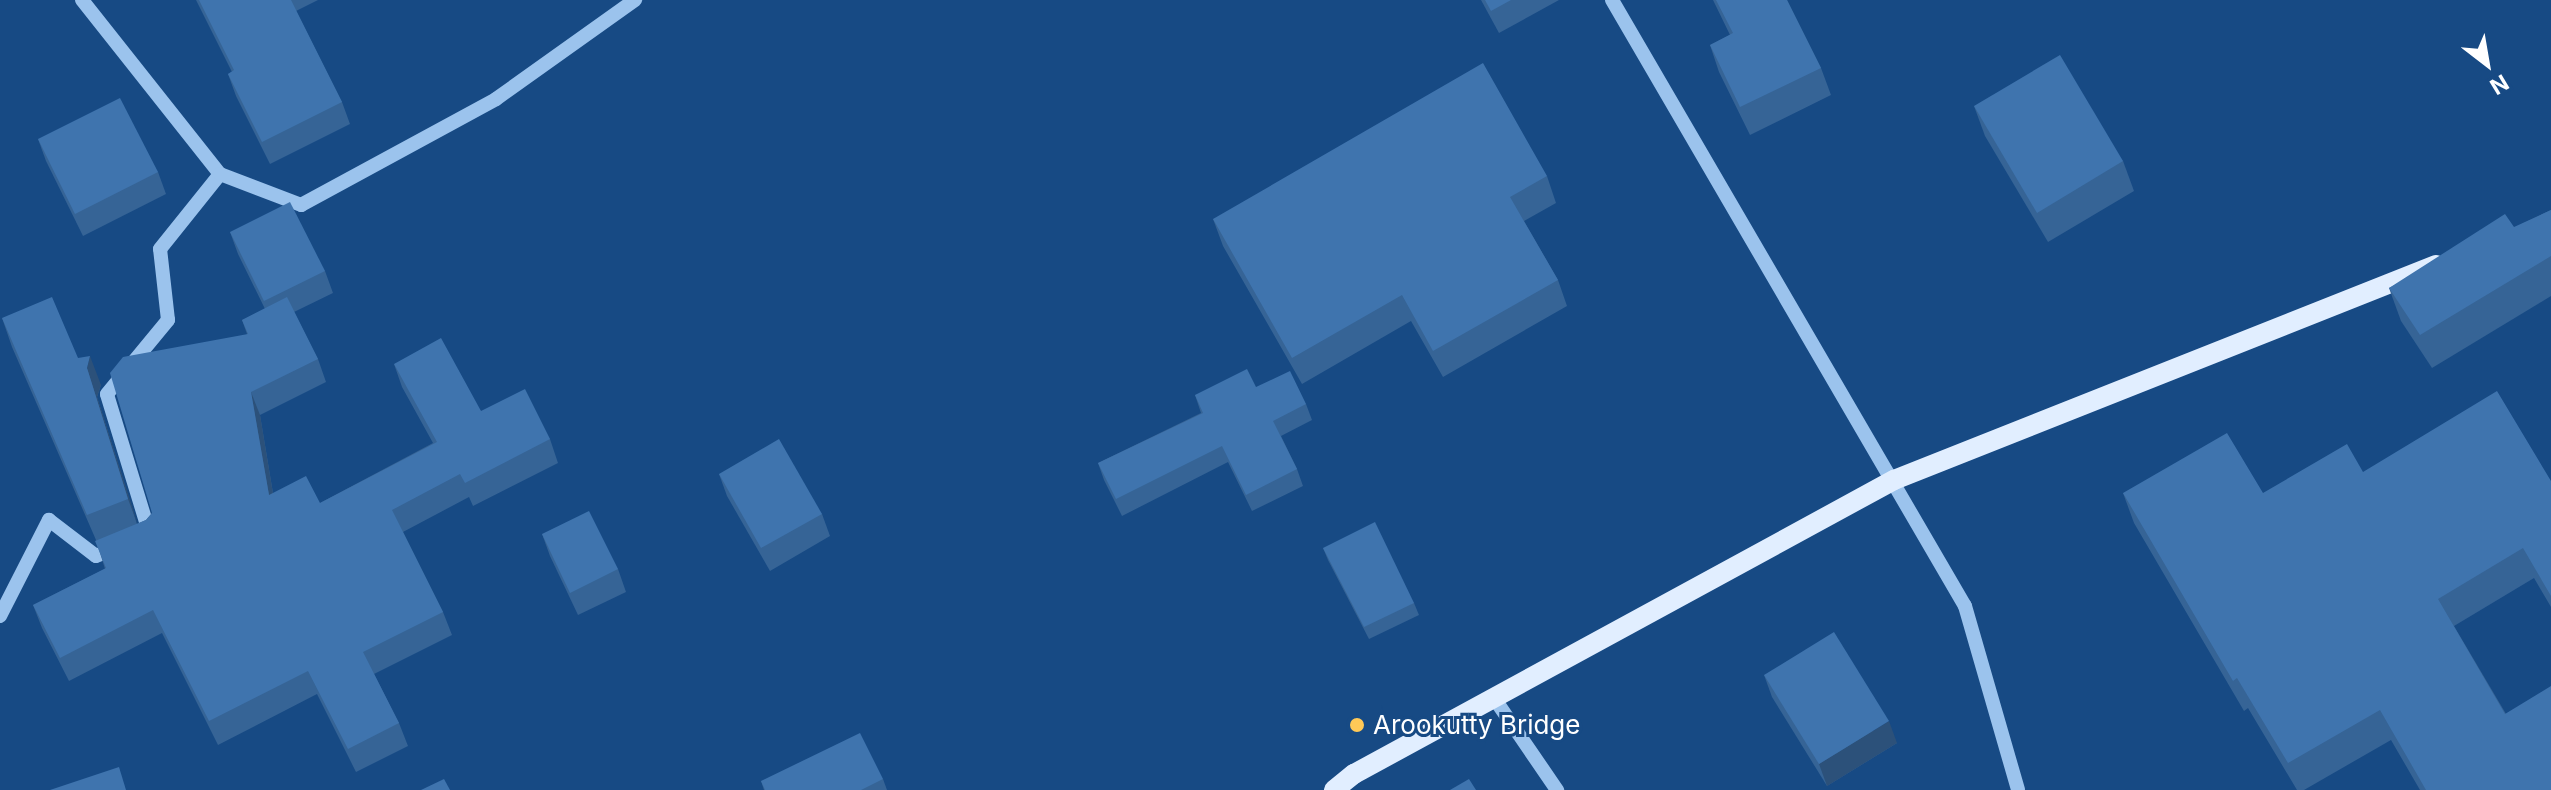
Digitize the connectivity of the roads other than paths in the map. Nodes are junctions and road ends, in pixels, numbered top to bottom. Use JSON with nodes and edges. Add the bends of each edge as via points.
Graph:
{"nodes":[{"id":1,"x":82,"y":0,"type":"edge"},
{"id":2,"x":635,"y":0,"type":"edge"},
{"id":3,"x":1612,"y":0,"type":"edge"},
{"id":4,"x":220,"y":174,"type":"junction"},
{"id":5,"x":2449,"y":260,"type":"edge"},
{"id":6,"x":1894,"y":480,"type":"junction"},
{"id":7,"x":0,"y":616,"type":"edge"},
{"id":8,"x":1494,"y":698,"type":"junction"},
{"id":9,"x":1334,"y":790,"type":"edge"},
{"id":10,"x":1557,"y":790,"type":"edge"},
{"id":11,"x":2018,"y":790,"type":"edge"}],
"edges":[{"from":1,"to":4,"type":"street"},
{"from":2,"to":4,"type":"street","via":[[496,99],[301,205]]},
{"from":3,"to":6,"type":"street"},
{"from":4,"to":7,"type":"street","via":[[160,249],[168,320],[107,394],[151,534],[96,556],[49,520]]},
{"from":5,"to":6,"type":"main road"},
{"from":6,"to":8,"type":"main road"},
{"from":6,"to":11,"type":"street","via":[[1965,606]]},
{"from":8,"to":9,"type":"main road"},
{"from":8,"to":10,"type":"street"}]}
